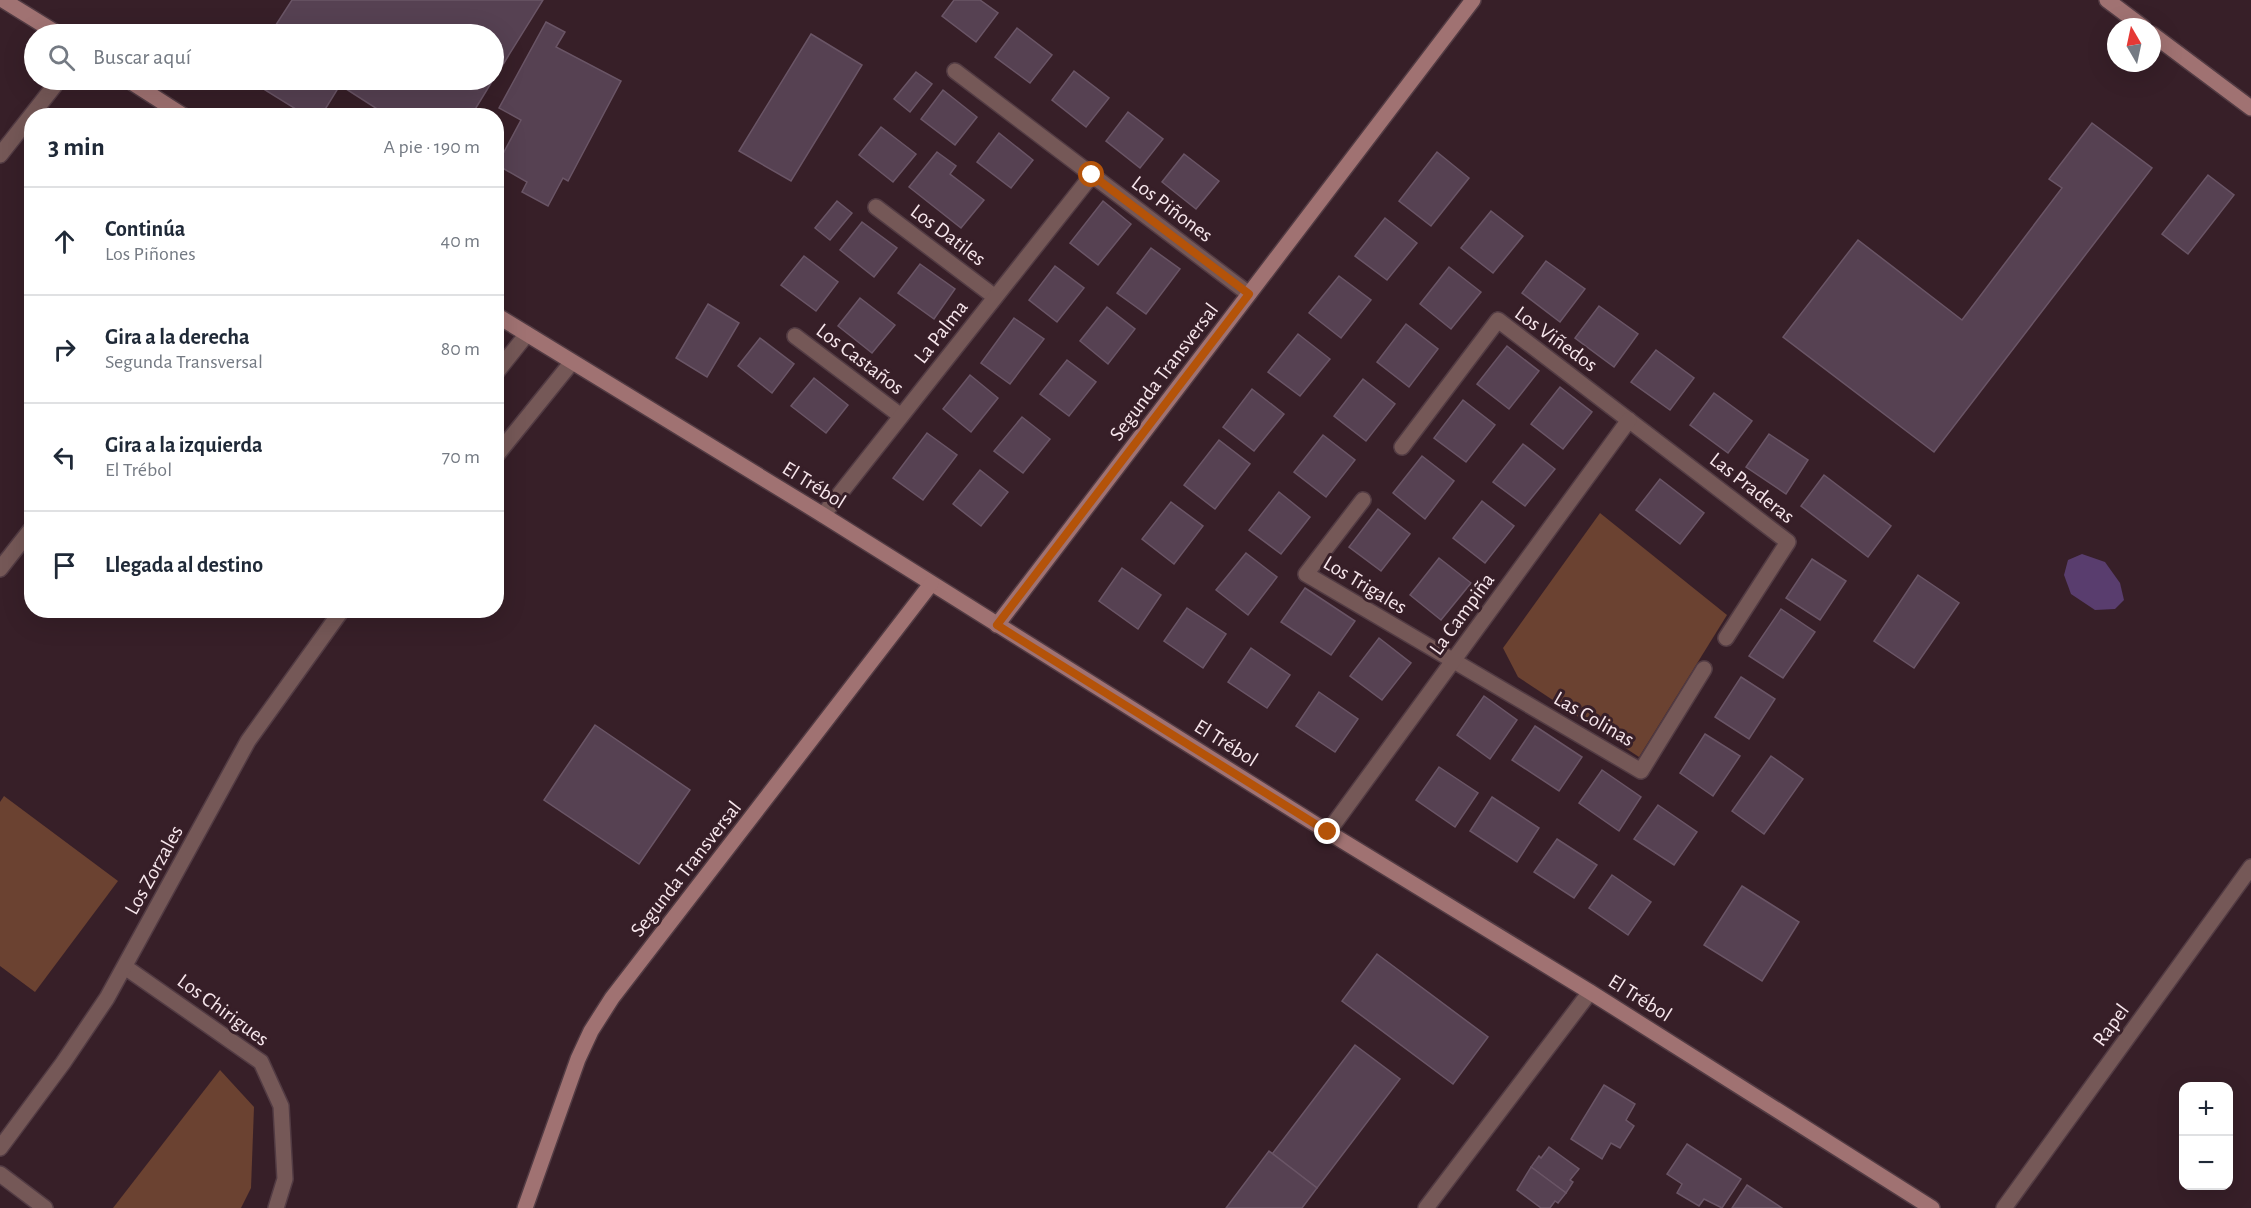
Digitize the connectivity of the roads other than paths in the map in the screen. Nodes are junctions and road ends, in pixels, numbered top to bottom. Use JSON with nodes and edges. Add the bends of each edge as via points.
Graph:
{"nodes":[{"id":1,"x":3,"y":0,"type":"edge"},
{"id":2,"x":1473,"y":0,"type":"edge"},
{"id":3,"x":2107,"y":0,"type":"edge"},
{"id":4,"x":2131,"y":18,"type":"edge"},
{"id":5,"x":42,"y":24,"type":"edge"},
{"id":6,"x":2161,"y":41,"type":"edge"},
{"id":7,"x":955,"y":71,"type":"dead end"},
{"id":8,"x":51,"y":90,"type":"edge"},
{"id":9,"x":144,"y":90,"type":"edge"},
{"id":10,"x":37,"y":108,"type":"edge"},
{"id":11,"x":172,"y":108,"type":"edge"},
{"id":12,"x":2251,"y":108,"type":"edge"},
{"id":13,"x":24,"y":124,"type":"edge"},
{"id":14,"x":0,"y":155,"type":"edge"},
{"id":15,"x":1092,"y":175,"type":"junction"},
{"id":16,"x":876,"y":207,"type":"dead end"},
{"id":17,"x":1249,"y":294,"type":"junction"},
{"id":18,"x":996,"y":297,"type":"junction"},
{"id":19,"x":504,"y":320,"type":"edge"},
{"id":20,"x":527,"y":334,"type":"junction"},
{"id":21,"x":795,"y":336,"type":"dead end"},
{"id":22,"x":572,"y":362,"type":"junction"},
{"id":23,"x":504,"y":363,"type":"edge"},
{"id":24,"x":901,"y":416,"type":"junction"},
{"id":25,"x":1629,"y":420,"type":"junction"},
{"id":26,"x":504,"y":446,"type":"edge"},
{"id":27,"x":1402,"y":447,"type":"dead end"},
{"id":28,"x":1363,"y":501,"type":"dead end"},
{"id":29,"x":823,"y":515,"type":"junction"},
{"id":30,"x":24,"y":538,"type":"edge"},
{"id":31,"x":0,"y":569,"type":"edge"},
{"id":32,"x":931,"y":584,"type":"junction"},
{"id":33,"x":336,"y":618,"type":"edge"},
{"id":34,"x":997,"y":625,"type":"junction"},
{"id":35,"x":1726,"y":638,"type":"dead end"},
{"id":36,"x":1453,"y":661,"type":"junction"},
{"id":37,"x":1704,"y":669,"type":"dead end"},
{"id":38,"x":1328,"y":832,"type":"junction"},
{"id":39,"x":2251,"y":867,"type":"edge"},
{"id":40,"x":125,"y":967,"type":"junction"},
{"id":41,"x":1590,"y":992,"type":"junction"},
{"id":42,"x":0,"y":1148,"type":"edge"},
{"id":43,"x":0,"y":1174,"type":"edge"},
{"id":44,"x":45,"y":1208,"type":"edge"},
{"id":45,"x":276,"y":1208,"type":"edge"},
{"id":46,"x":525,"y":1208,"type":"edge"},
{"id":47,"x":1426,"y":1208,"type":"edge"},
{"id":48,"x":1932,"y":1208,"type":"edge"},
{"id":49,"x":2004,"y":1208,"type":"edge"}],
"edges":[{"from":1,"to":5,"type":"main road"},
{"from":2,"to":17,"type":"main road","name":"Segunda Transversal"},
{"from":3,"to":4,"type":"main road"},
{"from":6,"to":12,"type":"main road"},
{"from":7,"to":15,"type":"street","name":"Los Piñones"},
{"from":8,"to":10,"type":"street"},
{"from":9,"to":11,"type":"main road"},
{"from":13,"to":14,"type":"street"},
{"from":15,"to":17,"type":"street","name":"Los Piñones"},
{"from":15,"to":18,"type":"street","name":"La Palma"},
{"from":16,"to":18,"type":"street","name":"Los Datiles"},
{"from":17,"to":34,"type":"main road","name":"Segunda Transversal"},
{"from":18,"to":24,"type":"street","name":"La Palma"},
{"from":19,"to":20,"type":"main road","name":"El Trébol"},
{"from":20,"to":22,"type":"main road","name":"El Trébol"},
{"from":20,"to":23,"type":"street"},
{"from":21,"to":24,"type":"street","name":"Los Castaños"},
{"from":22,"to":26,"type":"street"},
{"from":22,"to":29,"type":"main road","name":"El Trébol"},
{"from":24,"to":29,"type":"street","name":"La Palma"},
{"from":25,"to":27,"type":"street","name":"Los Viñedos","via":[[1498,320]]},
{"from":25,"to":35,"type":"street","name":"Las Praderas","via":[[1788,542]]},
{"from":25,"to":36,"type":"street","name":"La Campiña"},
{"from":28,"to":36,"type":"street","name":"Los Trigales","via":[[1306,574]]},
{"from":29,"to":32,"type":"main road","name":"El Trébol"},
{"from":30,"to":31,"type":"street"},
{"from":32,"to":34,"type":"main road","name":"El Trébol"},
{"from":32,"to":46,"type":"main road","name":"Segunda Transversal","via":[[612,998],[578,1059]]},
{"from":33,"to":40,"type":"street","name":"Los Zorzales","via":[[248,741]]},
{"from":34,"to":38,"type":"main road","name":"El Trébol"},
{"from":36,"to":37,"type":"street","name":"Las Colinas","via":[[1641,771]]},
{"from":36,"to":38,"type":"street","name":"La Campiña"},
{"from":38,"to":41,"type":"main road","name":"El Trébol"},
{"from":39,"to":49,"type":"street","name":"Rapel"},
{"from":40,"to":42,"type":"street","name":"Los Zorzales","via":[[63,1064]]},
{"from":40,"to":45,"type":"street","name":"Los Chirigues","via":[[261,1062],[281,1106],[285,1179]]},
{"from":41,"to":47,"type":"street"},
{"from":41,"to":48,"type":"main road","name":"El Trébol"},
{"from":43,"to":44,"type":"street"}]}
